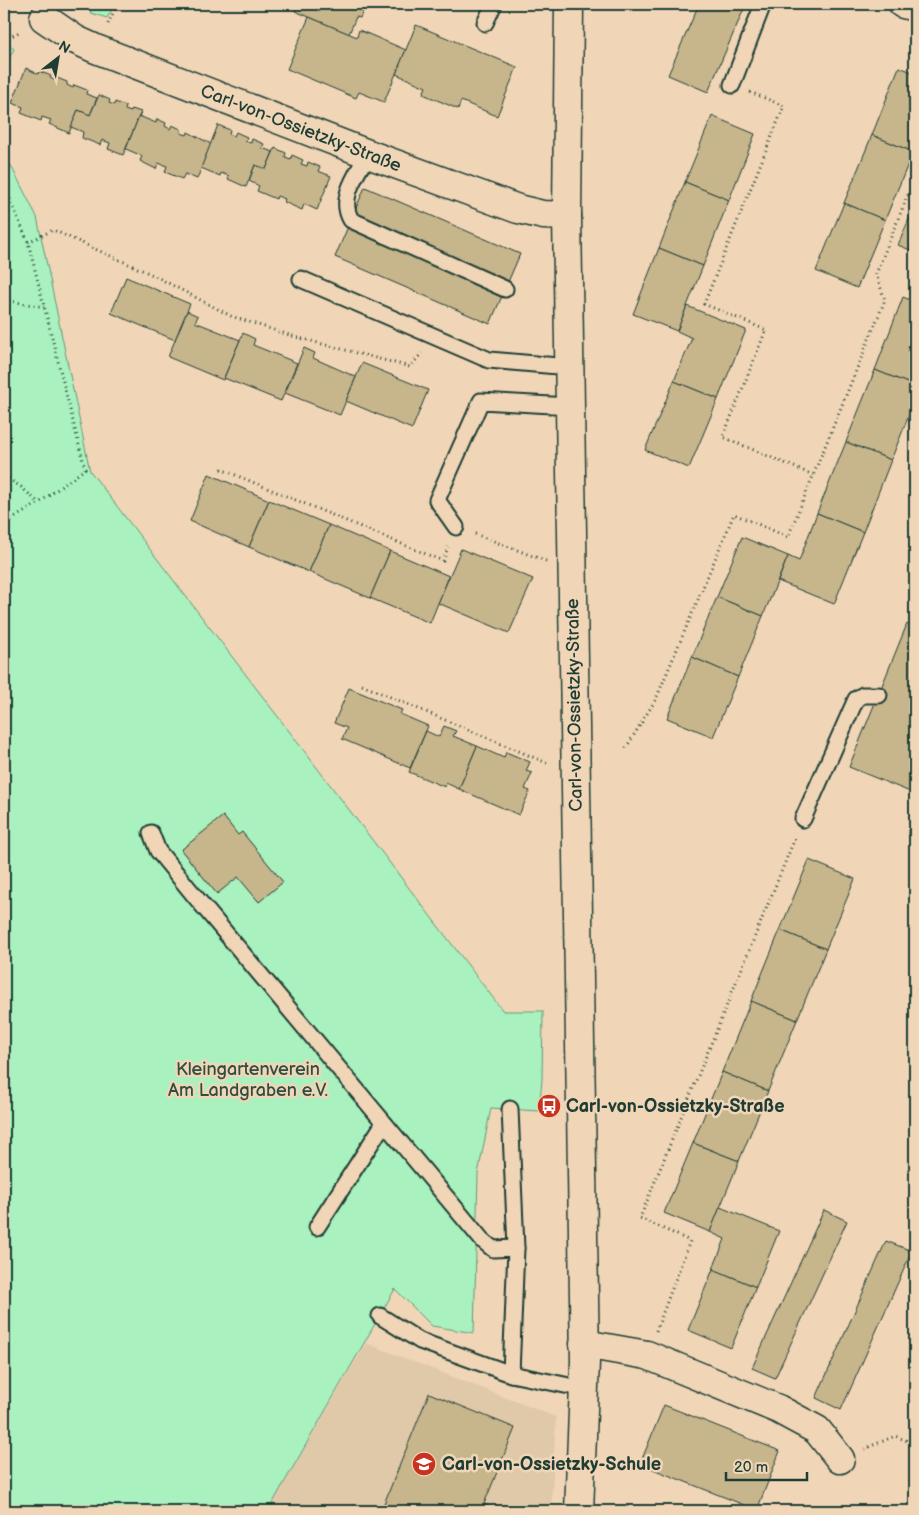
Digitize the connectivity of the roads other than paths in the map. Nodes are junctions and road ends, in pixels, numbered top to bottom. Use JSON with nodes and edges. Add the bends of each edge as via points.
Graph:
{"nodes":[{"id":1,"x":494,"y":4,"type":"edge"},
{"id":2,"x":570,"y":4,"type":"edge"},
{"id":3,"x":763,"y":4,"type":"edge"},
{"id":4,"x":903,"y":4,"type":"edge"},
{"id":5,"x":915,"y":8,"type":"edge"},
{"id":6,"x":44,"y":18,"type":"dead end"},
{"id":7,"x":486,"y":22,"type":"dead end"},
{"id":8,"x":732,"y":85,"type":"road end"},
{"id":9,"x":368,"y":154,"type":"junction"},
{"id":10,"x":567,"y":216,"type":"junction"},
{"id":11,"x":301,"y":279,"type":"dead end"},
{"id":12,"x":504,"y":289,"type":"dead end"},
{"id":13,"x":569,"y":366,"type":"junction"},
{"id":14,"x":570,"y":406,"type":"junction"},
{"id":15,"x":456,"y":527,"type":"road end"},
{"id":16,"x":879,"y":695,"type":"dead end"},
{"id":17,"x":803,"y":819,"type":"road end"},
{"id":18,"x":151,"y":833,"type":"dead end"},
{"id":19,"x":510,"y":1109,"type":"dead end"},
{"id":20,"x":384,"y":1123,"type":"junction"},
{"id":21,"x":317,"y":1228,"type":"dead end"},
{"id":22,"x":516,"y":1248,"type":"junction"},
{"id":23,"x":380,"y":1316,"type":"dead end"},
{"id":24,"x":584,"y":1344,"type":"junction"},
{"id":25,"x":510,"y":1374,"type":"junction"},
{"id":26,"x":584,"y":1389,"type":"junction"},
{"id":27,"x":840,"y":1459,"type":"road end"},
{"id":28,"x":578,"y":1511,"type":"edge"}],
"edges":[{"from":1,"to":7,"type":"lane"},
{"from":2,"to":10,"type":"street","name":"Carl-von-Ossietzky-Straße"},
{"from":3,"to":8,"type":"lane"},
{"from":4,"to":5,"type":"street"},
{"from":6,"to":9,"type":"street","name":"Carl-von-Ossietzky-Straße","via":[[76,40],[96,49]]},
{"from":9,"to":10,"type":"street","name":"Carl-von-Ossietzky-Straße","via":[[518,209]]},
{"from":9,"to":12,"type":"lane","via":[[349,190],[346,207],[351,220]]},
{"from":10,"to":13,"type":"street","name":"Carl-von-Ossietzky-Straße"},
{"from":11,"to":13,"type":"lane","via":[[489,360]]},
{"from":13,"to":14,"type":"street","name":"Carl-von-Ossietzky-Straße"},
{"from":14,"to":15,"type":"lane","via":[[481,401],[437,500]]},
{"from":14,"to":24,"type":"street","name":"Carl-von-Ossietzky-Straße"},
{"from":16,"to":17,"type":"lane","via":[[863,694],[856,699]]},
{"from":18,"to":20,"type":"lane","via":[[158,851]]},
{"from":19,"to":22,"type":"lane"},
{"from":20,"to":21,"type":"lane"},
{"from":20,"to":22,"type":"lane","via":[[482,1240],[493,1249]]},
{"from":22,"to":25,"type":"lane"},
{"from":23,"to":25,"type":"lane","via":[[420,1341]]},
{"from":24,"to":26,"type":"street","name":"Carl-von-Ossietzky-Straße"},
{"from":24,"to":27,"type":"street","via":[[647,1355],[806,1423],[817,1430]]},
{"from":25,"to":26,"type":"lane"},
{"from":26,"to":28,"type":"street","name":"Carl-von-Ossietzky-Straße"}]}
